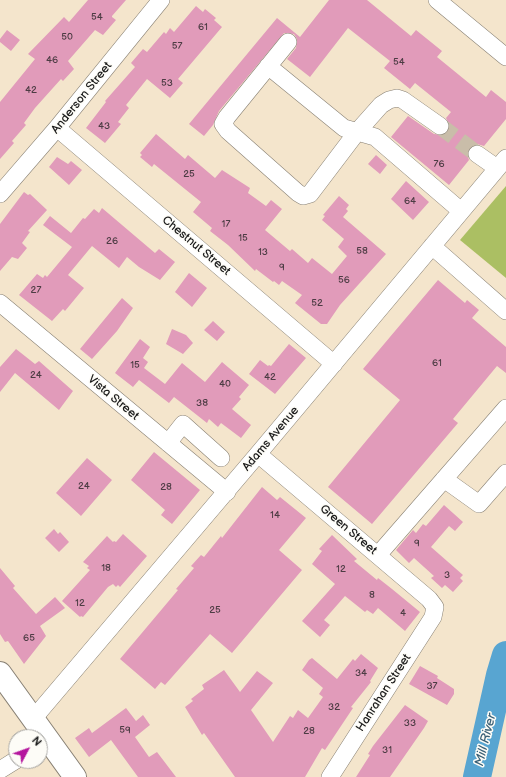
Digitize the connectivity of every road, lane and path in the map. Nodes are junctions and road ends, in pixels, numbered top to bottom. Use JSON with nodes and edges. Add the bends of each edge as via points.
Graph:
{"nodes":[{"id":1,"x":161,"y":0,"type":"edge"},
{"id":2,"x":437,"y":0,"type":"edge"},
{"id":3,"x":288,"y":42,"type":"dead end"},
{"id":4,"x":506,"y":57,"type":"edge"},
{"id":5,"x":268,"y":66,"type":"junction"},
{"id":6,"x":440,"y":126,"type":"tunnel mouth"},
{"id":7,"x":57,"y":128,"type":"junction"},
{"id":8,"x":357,"y":132,"type":"junction"},
{"id":9,"x":477,"y":154,"type":"tunnel mouth"},
{"id":10,"x":501,"y":163,"type":"edge"},
{"id":11,"x":0,"y":194,"type":"edge"},
{"id":12,"x":462,"y":211,"type":"junction"},
{"id":13,"x":432,"y":246,"type":"junction"},
{"id":14,"x":0,"y":303,"type":"edge"},
{"id":15,"x":506,"y":311,"type":"edge"},
{"id":16,"x":334,"y":364,"type":"junction"},
{"id":17,"x":506,"y":408,"type":"edge"},
{"id":18,"x":168,"y":443,"type":"junction"},
{"id":19,"x":258,"y":454,"type":"junction"},
{"id":20,"x":221,"y":458,"type":"dead end"},
{"id":21,"x":506,"y":473,"type":"edge"},
{"id":22,"x":444,"y":479,"type":"junction"},
{"id":23,"x":227,"y":492,"type":"junction"},
{"id":24,"x":378,"y":555,"type":"junction"},
{"id":25,"x":435,"y":608,"type":"joint"},
{"id":26,"x":0,"y":673,"type":"edge"},
{"id":27,"x":32,"y":718,"type":"junction"},
{"id":28,"x":38,"y":729,"type":"edge"},
{"id":29,"x":48,"y":746,"type":"edge"},
{"id":30,"x":75,"y":777,"type":"edge"},
{"id":31,"x":330,"y":777,"type":"edge"}],
"edges":[{"from":1,"to":7,"type":"street","name":"Anderson Street"},
{"from":2,"to":4,"type":"street"},
{"from":3,"to":5,"type":"street"},
{"from":5,"to":8,"type":"street","via":[[344,128]]},
{"from":5,"to":8,"type":"street","via":[[223,124],[228,132],[298,193],[303,196],[310,194]]},
{"from":6,"to":8,"type":"street","via":[[404,100],[397,98],[381,106]]},
{"from":7,"to":11,"type":"street","name":"Anderson Street"},
{"from":7,"to":16,"type":"street","name":"Chestnut Street"},
{"from":8,"to":12,"type":"street","via":[[375,137]]},
{"from":9,"to":10,"type":"street"},
{"from":10,"to":12,"type":"street","name":"Adams Avenue"},
{"from":12,"to":13,"type":"street","name":"Adams Avenue"},
{"from":13,"to":15,"type":"street"},
{"from":13,"to":16,"type":"street","name":"Adams Avenue"},
{"from":14,"to":18,"type":"street","name":"Vista Street"},
{"from":16,"to":19,"type":"street","name":"Adams Avenue"},
{"from":17,"to":22,"type":"street"},
{"from":18,"to":20,"type":"street","via":[[183,424]]},
{"from":18,"to":23,"type":"street","name":"Vista Street"},
{"from":19,"to":23,"type":"street","name":"Adams Avenue"},
{"from":19,"to":24,"type":"street","name":"Green Street"},
{"from":21,"to":22,"type":"street","via":[[479,504]]},
{"from":22,"to":24,"type":"street"},
{"from":23,"to":27,"type":"street","name":"Adams Avenue"},
{"from":24,"to":25,"type":"street","name":"Green Street","via":[[429,599]]},
{"from":25,"to":31,"type":"street","name":"Hanrahan Street","via":[[433,617]]},
{"from":26,"to":27,"type":"main road"},
{"from":27,"to":28,"type":"main road"},
{"from":29,"to":30,"type":"main road"}]}
